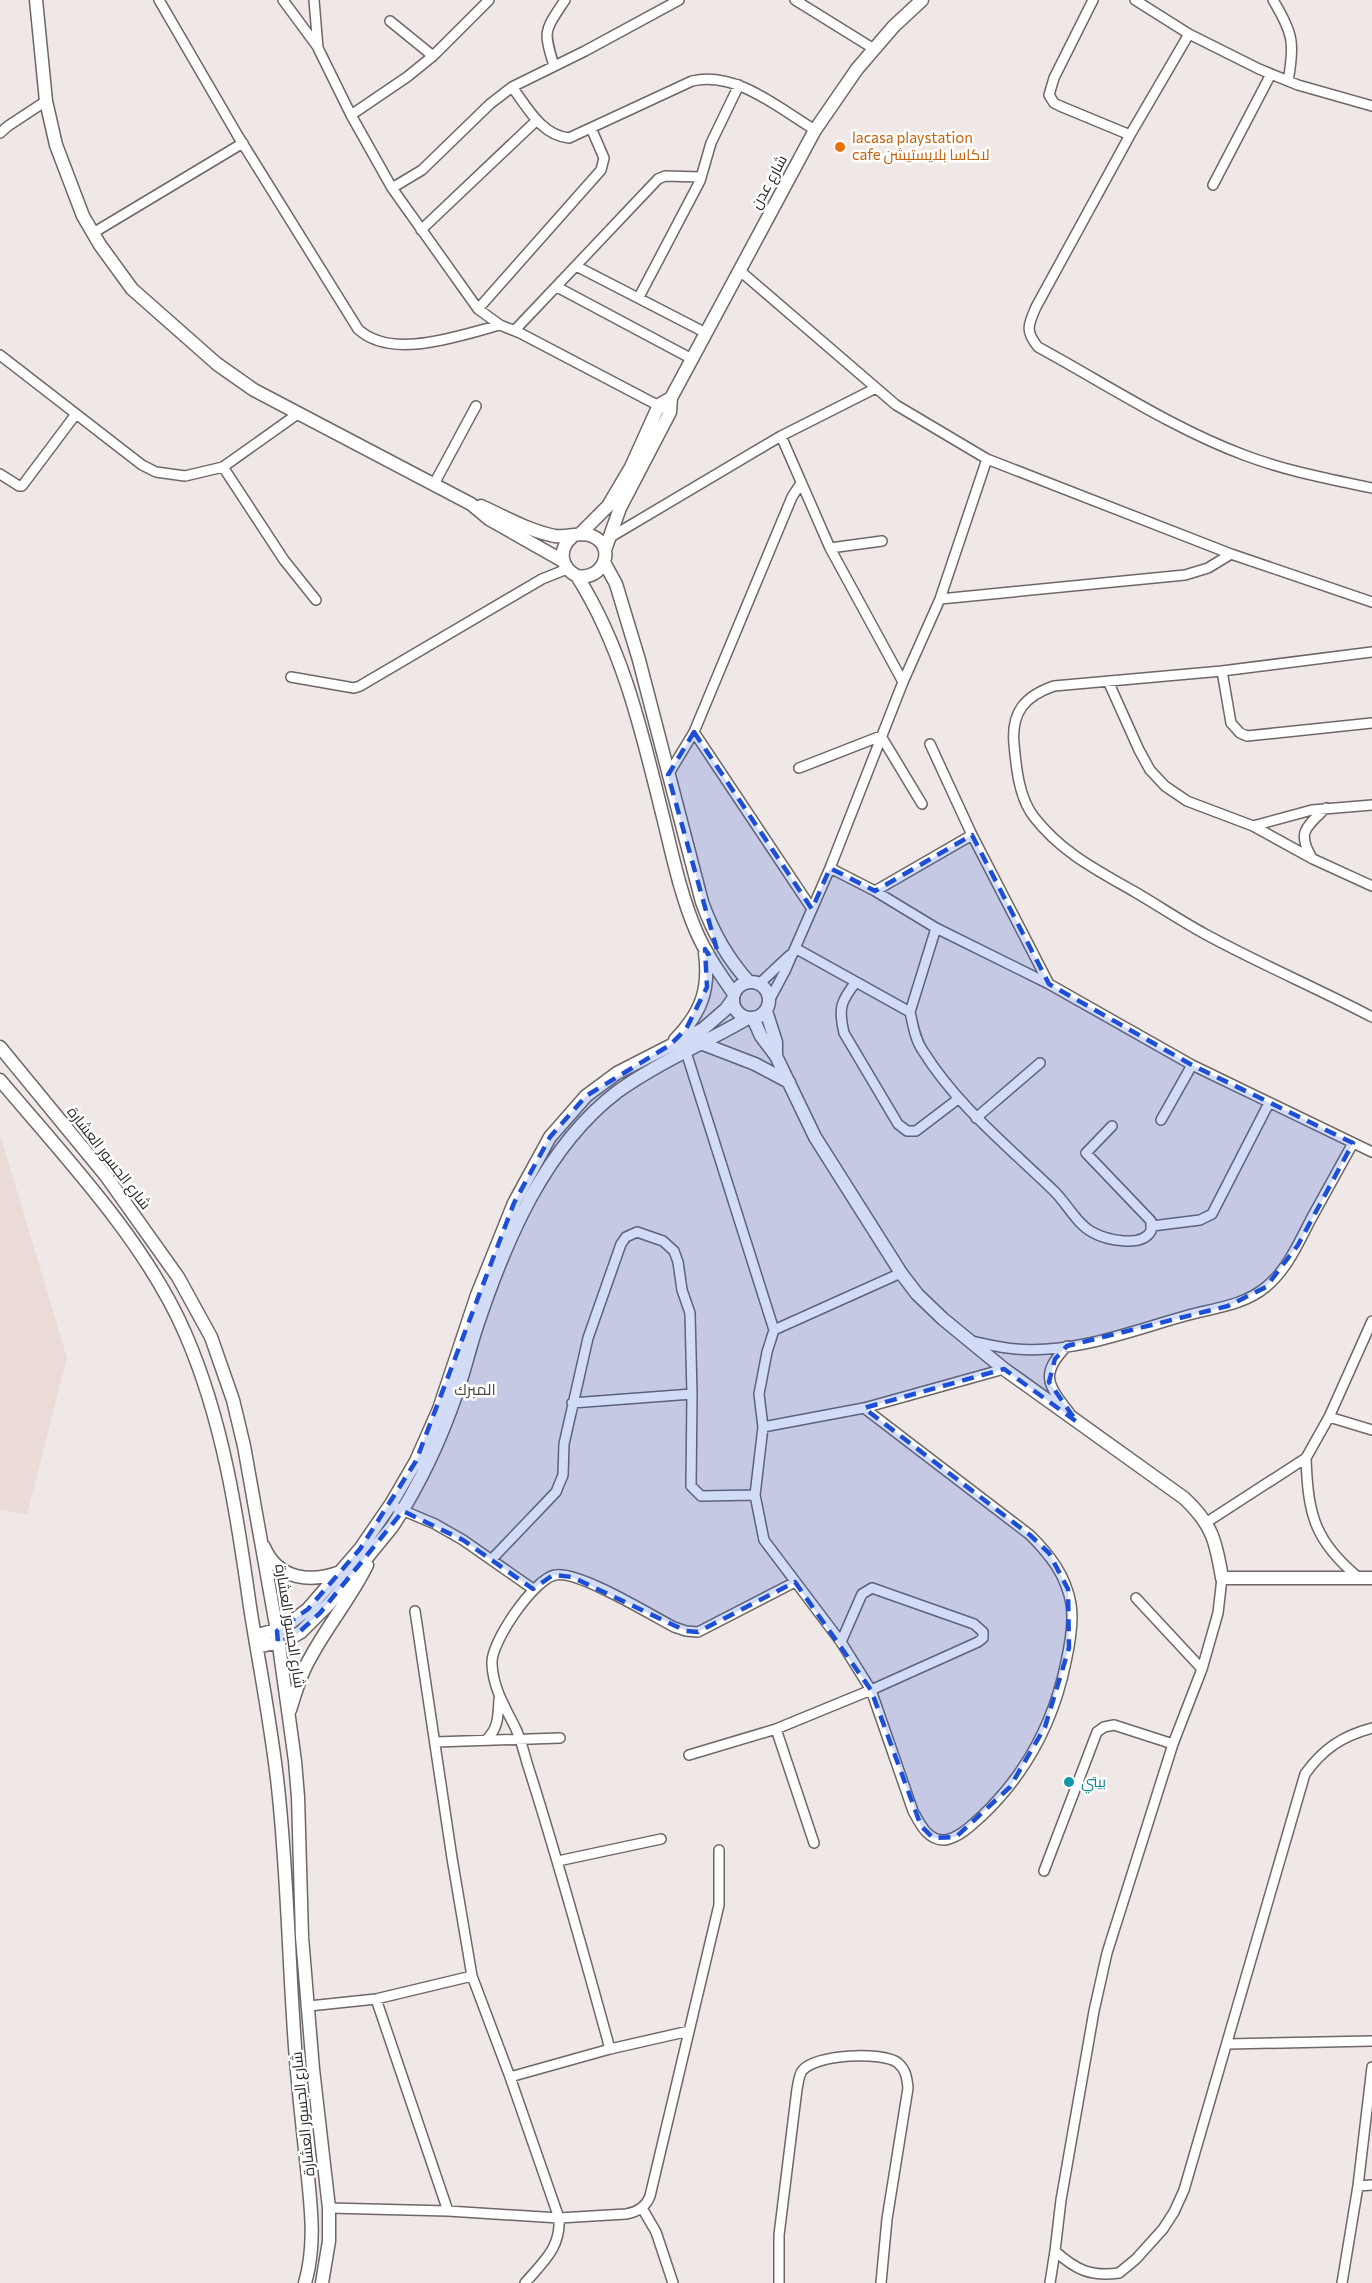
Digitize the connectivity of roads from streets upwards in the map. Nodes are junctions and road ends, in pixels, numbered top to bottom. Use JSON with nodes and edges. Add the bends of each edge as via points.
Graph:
{"nodes":[{"id":1,"x":36,"y":0,"type":"edge"},
{"id":2,"x":159,"y":0,"type":"edge"},
{"id":3,"x":283,"y":0,"type":"edge"},
{"id":4,"x":314,"y":0,"type":"edge"},
{"id":5,"x":489,"y":0,"type":"edge"},
{"id":6,"x":565,"y":0,"type":"edge"},
{"id":7,"x":680,"y":0,"type":"edge"},
{"id":8,"x":795,"y":0,"type":"edge"},
{"id":9,"x":922,"y":0,"type":"edge"},
{"id":10,"x":1093,"y":0,"type":"edge"},
{"id":11,"x":1273,"y":0,"type":"edge"},
{"id":12,"x":1138,"y":1,"type":"edge"},
{"id":13,"x":390,"y":21,"type":"dead end"},
{"id":14,"x":1189,"y":34,"type":"junction"},
{"id":15,"x":318,"y":48,"type":"junction"},
{"id":16,"x":874,"y":49,"type":"junction"},
{"id":17,"x":433,"y":56,"type":"junction"},
{"id":18,"x":554,"y":66,"type":"junction"},
{"id":19,"x":1271,"y":74,"type":"junction"},
{"id":20,"x":1288,"y":81,"type":"junction"},
{"id":21,"x":740,"y":85,"type":"junction"},
{"id":22,"x":512,"y":87,"type":"junction"},
{"id":23,"x":46,"y":101,"type":"junction"},
{"id":24,"x":1372,"y":106,"type":"edge"},
{"id":25,"x":351,"y":116,"type":"junction"},
{"id":26,"x":537,"y":120,"type":"junction"},
{"id":27,"x":591,"y":128,"type":"junction"},
{"id":28,"x":815,"y":130,"type":"junction"},
{"id":29,"x":0,"y":133,"type":"edge"},
{"id":30,"x":1130,"y":135,"type":"junction"},
{"id":31,"x":243,"y":143,"type":"junction"},
{"id":32,"x":701,"y":177,"type":"junction"},
{"id":33,"x":1213,"y":185,"type":"dead end"},
{"id":34,"x":392,"y":188,"type":"junction"},
{"id":35,"x":421,"y":230,"type":"junction"},
{"id":36,"x":93,"y":233,"type":"junction"},
{"id":37,"x":576,"y":266,"type":"junction"},
{"id":38,"x":739,"y":270,"type":"junction"},
{"id":39,"x":557,"y":287,"type":"junction"},
{"id":40,"x":639,"y":297,"type":"junction"},
{"id":41,"x":478,"y":309,"type":"junction"},
{"id":42,"x":500,"y":325,"type":"junction"},
{"id":43,"x":515,"y":330,"type":"junction"},
{"id":44,"x":706,"y":333,"type":"junction"},
{"id":45,"x":0,"y":356,"type":"edge"},
{"id":46,"x":692,"y":359,"type":"junction"},
{"id":47,"x":876,"y":388,"type":"junction"},
{"id":48,"x":476,"y":406,"type":"dead end"},
{"id":49,"x":665,"y":409,"type":"junction"},
{"id":50,"x":299,"y":413,"type":"junction"},
{"id":51,"x":76,"y":414,"type":"junction"},
{"id":52,"x":781,"y":436,"type":"junction"},
{"id":53,"x":987,"y":459,"type":"junction"},
{"id":54,"x":224,"y":467,"type":"junction"},
{"id":55,"x":0,"y":474,"type":"edge"},
{"id":56,"x":801,"y":483,"type":"junction"},
{"id":57,"x":434,"y":484,"type":"junction"},
{"id":58,"x":1372,"y":488,"type":"edge"},
{"id":59,"x":471,"y":504,"type":"junction"},
{"id":60,"x":576,"y":535,"type":"junction"},
{"id":61,"x":882,"y":541,"type":"dead end"},
{"id":62,"x":830,"y":548,"type":"junction"},
{"id":63,"x":606,"y":550,"type":"junction"},
{"id":64,"x":1231,"y":554,"type":"junction"},
{"id":65,"x":569,"y":569,"type":"junction"},
{"id":66,"x":940,"y":599,"type":"junction"},
{"id":67,"x":316,"y":600,"type":"dead end"},
{"id":68,"x":1372,"y":602,"type":"edge"},
{"id":69,"x":1372,"y":652,"type":"edge"},
{"id":70,"x":1222,"y":670,"type":"junction"},
{"id":71,"x":291,"y":677,"type":"dead end"},
{"id":72,"x":1108,"y":681,"type":"junction"},
{"id":73,"x":903,"y":682,"type":"junction"},
{"id":74,"x":1372,"y":723,"type":"edge"},
{"id":75,"x":694,"y":732,"type":"junction"},
{"id":76,"x":881,"y":736,"type":"junction"},
{"id":77,"x":930,"y":744,"type":"dead end"},
{"id":78,"x":799,"y":768,"type":"dead end"},
{"id":79,"x":668,"y":775,"type":"junction"},
{"id":80,"x":922,"y":804,"type":"dead end"},
{"id":81,"x":1372,"y":804,"type":"edge"},
{"id":82,"x":1326,"y":808,"type":"junction"},
{"id":83,"x":1253,"y":826,"type":"junction"},
{"id":84,"x":972,"y":835,"type":"junction"},
{"id":85,"x":1313,"y":859,"type":"junction"},
{"id":86,"x":830,"y":868,"type":"junction"},
{"id":87,"x":1372,"y":886,"type":"edge"},
{"id":88,"x":875,"y":891,"type":"junction"},
{"id":89,"x":812,"y":909,"type":"junction"},
{"id":90,"x":936,"y":928,"type":"junction"},
{"id":91,"x":705,"y":949,"type":"junction"},
{"id":92,"x":794,"y":950,"type":"junction"},
{"id":93,"x":856,"y":982,"type":"junction"},
{"id":94,"x":754,"y":983,"type":"junction"},
{"id":95,"x":1048,"y":984,"type":"junction"},
{"id":96,"x":733,"y":997,"type":"junction"},
{"id":97,"x":768,"y":1006,"type":"junction"},
{"id":98,"x":910,"y":1012,"type":"junction"},
{"id":99,"x":1372,"y":1017,"type":"edge"},
{"id":100,"x":750,"y":1018,"type":"junction"},
{"id":101,"x":703,"y":1044,"type":"junction"},
{"id":102,"x":670,"y":1046,"type":"junction"},
{"id":103,"x":0,"y":1047,"type":"edge"},
{"id":104,"x":686,"y":1052,"type":"junction"},
{"id":105,"x":776,"y":1056,"type":"junction"},
{"id":106,"x":1040,"y":1063,"type":"dead end"},
{"id":107,"x":1192,"y":1065,"type":"junction"},
{"id":108,"x":0,"y":1080,"type":"edge"},
{"id":109,"x":789,"y":1083,"type":"junction"},
{"id":110,"x":958,"y":1099,"type":"junction"},
{"id":111,"x":1269,"y":1102,"type":"junction"},
{"id":112,"x":976,"y":1118,"type":"junction"},
{"id":113,"x":1161,"y":1120,"type":"dead end"},
{"id":114,"x":1112,"y":1126,"type":"dead end"},
{"id":115,"x":1353,"y":1143,"type":"junction"},
{"id":116,"x":1372,"y":1152,"type":"edge"},
{"id":117,"x":1152,"y":1226,"type":"junction"},
{"id":118,"x":901,"y":1273,"type":"junction"},
{"id":119,"x":1372,"y":1321,"type":"edge"},
{"id":120,"x":774,"y":1330,"type":"junction"},
{"id":121,"x":968,"y":1340,"type":"junction"},
{"id":122,"x":1067,"y":1346,"type":"junction"},
{"id":123,"x":1004,"y":1370,"type":"junction"},
{"id":124,"x":692,"y":1394,"type":"junction"},
{"id":125,"x":572,"y":1403,"type":"junction"},
{"id":126,"x":864,"y":1408,"type":"junction"},
{"id":127,"x":1329,"y":1417,"type":"junction"},
{"id":128,"x":1077,"y":1422,"type":"junction"},
{"id":129,"x":763,"y":1427,"type":"junction"},
{"id":130,"x":1372,"y":1430,"type":"edge"},
{"id":131,"x":1306,"y":1458,"type":"junction"},
{"id":132,"x":755,"y":1495,"type":"junction"},
{"id":133,"x":391,"y":1504,"type":"junction"},
{"id":134,"x":403,"y":1511,"type":"junction"},
{"id":135,"x":1207,"y":1522,"type":"junction"},
{"id":136,"x":259,"y":1535,"type":"junction"},
{"id":137,"x":376,"y":1546,"type":"junction"},
{"id":138,"x":492,"y":1559,"type":"junction"},
{"id":139,"x":341,"y":1571,"type":"junction"},
{"id":140,"x":1222,"y":1578,"type":"junction"},
{"id":141,"x":1359,"y":1578,"type":"junction"},
{"id":142,"x":1372,"y":1578,"type":"edge"},
{"id":143,"x":795,"y":1582,"type":"junction"},
{"id":144,"x":533,"y":1589,"type":"junction"},
{"id":145,"x":1136,"y":1598,"type":"dead end"},
{"id":146,"x":415,"y":1611,"type":"dead end"},
{"id":147,"x":278,"y":1637,"type":"junction"},
{"id":148,"x":256,"y":1642,"type":"junction"},
{"id":149,"x":841,"y":1642,"type":"junction"},
{"id":150,"x":1202,"y":1669,"type":"junction"},
{"id":151,"x":872,"y":1690,"type":"junction"},
{"id":152,"x":499,"y":1699,"type":"junction"},
{"id":153,"x":289,"y":1714,"type":"junction"},
{"id":154,"x":1372,"y":1728,"type":"edge"},
{"id":155,"x":776,"y":1729,"type":"junction"},
{"id":156,"x":560,"y":1738,"type":"dead end"},
{"id":157,"x":486,"y":1740,"type":"junction"},
{"id":158,"x":520,"y":1740,"type":"junction"},
{"id":159,"x":435,"y":1742,"type":"junction"},
{"id":160,"x":1173,"y":1744,"type":"junction"},
{"id":161,"x":689,"y":1755,"type":"dead end"},
{"id":162,"x":661,"y":1839,"type":"dead end"},
{"id":163,"x":814,"y":1843,"type":"dead end"},
{"id":164,"x":719,"y":1850,"type":"dead end"},
{"id":165,"x":558,"y":1861,"type":"junction"},
{"id":166,"x":1044,"y":1871,"type":"dead end"},
{"id":167,"x":472,"y":1976,"type":"junction"},
{"id":168,"x":376,"y":1999,"type":"junction"},
{"id":169,"x":309,"y":2006,"type":"junction"},
{"id":170,"x":689,"y":2031,"type":"junction"},
{"id":171,"x":1372,"y":2041,"type":"edge"},
{"id":172,"x":1228,"y":2044,"type":"junction"},
{"id":173,"x":610,"y":2049,"type":"junction"},
{"id":174,"x":1372,"y":2067,"type":"edge"},
{"id":175,"x":510,"y":2077,"type":"junction"},
{"id":176,"x":1372,"y":2185,"type":"edge"},
{"id":177,"x":1358,"y":2186,"type":"junction"},
{"id":178,"x":329,"y":2208,"type":"junction"},
{"id":179,"x":642,"y":2208,"type":"junction"},
{"id":180,"x":448,"y":2211,"type":"junction"},
{"id":181,"x":559,"y":2218,"type":"junction"},
{"id":182,"x":1055,"y":2251,"type":"junction"},
{"id":183,"x":1119,"y":2273,"type":"junction"},
{"id":184,"x":305,"y":2283,"type":"edge"},
{"id":185,"x":322,"y":2283,"type":"edge"},
{"id":186,"x":525,"y":2283,"type":"edge"},
{"id":187,"x":673,"y":2283,"type":"edge"},
{"id":188,"x":779,"y":2283,"type":"edge"},
{"id":189,"x":881,"y":2283,"type":"edge"},
{"id":190,"x":1050,"y":2283,"type":"edge"},
{"id":191,"x":1110,"y":2283,"type":"edge"},
{"id":192,"x":1342,"y":2283,"type":"edge"}],
"edges":[{"from":1,"to":23,"type":"street"},
{"from":2,"to":31,"type":"street"},
{"from":3,"to":15,"type":"street"},
{"from":4,"to":15,"type":"street"},
{"from":5,"to":17,"type":"street"},
{"from":6,"to":18,"type":"street","via":[[545,37]]},
{"from":7,"to":18,"type":"street"},
{"from":8,"to":16,"type":"street"},
{"from":9,"to":16,"type":"street","name":"شارع عدن"},
{"from":10,"to":30,"type":"street","via":[[1049,95],[1060,106]]},
{"from":11,"to":20,"type":"street","via":[[1292,38]]},
{"from":12,"to":14,"type":"street"},
{"from":13,"to":17,"type":"street"},
{"from":14,"to":19,"type":"street"},
{"from":14,"to":30,"type":"street"},
{"from":15,"to":25,"type":"street"},
{"from":16,"to":28,"type":"street","name":"شارع عدن"},
{"from":17,"to":25,"type":"street"},
{"from":18,"to":22,"type":"street"},
{"from":19,"to":20,"type":"street"},
{"from":19,"to":33,"type":"street"},
{"from":20,"to":24,"type":"street"},
{"from":21,"to":27,"type":"street","via":[[720,79],[692,81]]},
{"from":21,"to":28,"type":"street"},
{"from":21,"to":32,"type":"street","via":[[711,143]]},
{"from":22,"to":26,"type":"street"},
{"from":22,"to":34,"type":"street","via":[[422,170]]},
{"from":23,"to":29,"type":"street"},
{"from":23,"to":36,"type":"street","via":[[56,145]]},
{"from":25,"to":34,"type":"street"},
{"from":26,"to":27,"type":"street","via":[[558,137],[569,138]]},
{"from":26,"to":35,"type":"street"},
{"from":27,"to":41,"type":"street","via":[[604,158],[601,170]]},
{"from":28,"to":38,"type":"street","name":"شارع عدن"},
{"from":30,"to":58,"type":"street","via":[[1036,307],[1029,323],[1031,339],[1038,347],[1212,441],[1287,470]]},
{"from":31,"to":36,"type":"street"},
{"from":31,"to":42,"type":"street","via":[[366,336],[379,343],[407,344],[442,340]]},
{"from":32,"to":37,"type":"street","via":[[658,179]]},
{"from":32,"to":40,"type":"street"},
{"from":34,"to":35,"type":"street"},
{"from":35,"to":41,"type":"street"},
{"from":36,"to":50,"type":"street","via":[[132,288],[217,364],[254,390]]},
{"from":37,"to":39,"type":"street"},
{"from":37,"to":40,"type":"street"},
{"from":38,"to":44,"type":"street","name":"شارع عدن"},
{"from":38,"to":47,"type":"street"},
{"from":39,"to":43,"type":"street"},
{"from":39,"to":46,"type":"street"},
{"from":40,"to":44,"type":"street"},
{"from":41,"to":42,"type":"street"},
{"from":42,"to":43,"type":"street"},
{"from":43,"to":49,"type":"street"},
{"from":44,"to":46,"type":"street","name":"شارع عدن"},
{"from":45,"to":51,"type":"street"},
{"from":46,"to":49,"type":"street","name":"شارع عدن"},
{"from":47,"to":52,"type":"street"},
{"from":47,"to":53,"type":"street","via":[[896,405]]},
{"from":48,"to":57,"type":"street"},
{"from":49,"to":60,"type":"street","via":[[608,506]]},
{"from":49,"to":63,"type":"street","via":[[620,508]]},
{"from":50,"to":54,"type":"street"},
{"from":50,"to":57,"type":"street"},
{"from":51,"to":54,"type":"street","via":[[156,472],[185,476]]},
{"from":51,"to":55,"type":"street","via":[[22,486]]},
{"from":52,"to":56,"type":"street"},
{"from":52,"to":63,"type":"street"},
{"from":53,"to":64,"type":"street"},
{"from":53,"to":66,"type":"street"},
{"from":54,"to":67,"type":"street","via":[[284,560]]},
{"from":56,"to":62,"type":"street"},
{"from":56,"to":75,"type":"street"},
{"from":57,"to":59,"type":"street"},
{"from":59,"to":60,"type":"street","via":[[532,529],[556,536]]},
{"from":59,"to":65,"type":"street"},
{"from":60,"to":63,"type":"street","via":[[595,537]]},
{"from":60,"to":65,"type":"street","via":[[564,547]]},
{"from":61,"to":62,"type":"street"},
{"from":62,"to":73,"type":"street"},
{"from":63,"to":65,"type":"street","via":[[602,567],[594,575]]},
{"from":63,"to":79,"type":"street"},
{"from":64,"to":66,"type":"street","via":[[1208,568],[1185,575]]},
{"from":64,"to":68,"type":"street"},
{"from":65,"to":71,"type":"street","via":[[542,579],[360,686]]},
{"from":65,"to":91,"type":"street","via":[[592,600],[623,673],[676,873]]},
{"from":66,"to":73,"type":"street"},
{"from":69,"to":70,"type":"street"},
{"from":70,"to":72,"type":"street"},
{"from":70,"to":74,"type":"street","via":[[1231,723],[1247,736]]},
{"from":72,"to":83,"type":"street","via":[[1139,750],[1165,786],[1187,801]]},
{"from":72,"to":99,"type":"street","via":[[1036,693],[1016,718],[1015,756],[1022,793],[1032,816],[1074,857],[1205,934]]},
{"from":73,"to":76,"type":"street"},
{"from":75,"to":79,"type":"street"},
{"from":75,"to":89,"type":"street"},
{"from":76,"to":78,"type":"street"},
{"from":76,"to":80,"type":"street"},
{"from":76,"to":86,"type":"street"},
{"from":77,"to":84,"type":"street"},
{"from":79,"to":94,"type":"street","via":[[693,877],[711,928],[723,950]]},
{"from":81,"to":82,"type":"street"},
{"from":82,"to":83,"type":"street"},
{"from":82,"to":85,"type":"street","via":[[1303,835]]},
{"from":83,"to":85,"type":"street"},
{"from":84,"to":88,"type":"street"},
{"from":84,"to":95,"type":"street"},
{"from":85,"to":87,"type":"street"},
{"from":86,"to":88,"type":"street"},
{"from":86,"to":89,"type":"street"},
{"from":88,"to":90,"type":"street"},
{"from":89,"to":92,"type":"street"},
{"from":90,"to":95,"type":"street"},
{"from":90,"to":98,"type":"street"},
{"from":91,"to":96,"type":"street"},
{"from":91,"to":102,"type":"street","via":[[707,987],[686,1029]]},
{"from":92,"to":93,"type":"street"},
{"from":92,"to":94,"type":"street"},
{"from":92,"to":97,"type":"street"},
{"from":93,"to":98,"type":"street"},
{"from":93,"to":110,"type":"street","via":[[841,1006],[844,1033],[898,1124],[907,1131],[916,1131]]},
{"from":94,"to":96,"type":"street","via":[[740,986]]},
{"from":94,"to":97,"type":"street","via":[[767,991]]},
{"from":95,"to":107,"type":"street"},
{"from":96,"to":100,"type":"street","via":[[739,1013]]},
{"from":96,"to":102,"type":"street","via":[[703,1029]]},
{"from":97,"to":100,"type":"street"},
{"from":97,"to":105,"type":"street"},
{"from":98,"to":110,"type":"street","via":[[921,1049]]},
{"from":100,"to":101,"type":"street"},
{"from":100,"to":105,"type":"street"},
{"from":101,"to":104,"type":"street"},
{"from":101,"to":109,"type":"street","via":[[755,1064]]},
{"from":102,"to":133,"type":"street","via":[[617,1073],[586,1096],[550,1137],[514,1203],[477,1295],[439,1409]]},
{"from":103,"to":136,"type":"street","name":"شارع الجسور العشارة","via":[[120,1194],[198,1311],[233,1400]]},
{"from":104,"to":120,"type":"street"},
{"from":104,"to":134,"type":"street","via":[[617,1093],[571,1139],[539,1183],[478,1321],[450,1411]]},
{"from":105,"to":109,"type":"street"},
{"from":106,"to":112,"type":"street"},
{"from":107,"to":111,"type":"street"},
{"from":107,"to":113,"type":"street"},
{"from":108,"to":148,"type":"street","name":"شارع الجسور العشارة","via":[[128,1237],[184,1330],[220,1435]]},
{"from":109,"to":118,"type":"street","via":[[815,1137]]},
{"from":110,"to":112,"type":"street"},
{"from":111,"to":115,"type":"street"},
{"from":111,"to":117,"type":"street","via":[[1212,1214],[1200,1220]]},
{"from":112,"to":117,"type":"street","via":[[1090,1232],[1121,1240],[1141,1240],[1149,1235]]},
{"from":114,"to":117,"type":"street","via":[[1087,1150],[1086,1156],[1148,1217]]},
{"from":115,"to":116,"type":"street"},
{"from":115,"to":122,"type":"street","via":[[1298,1245],[1266,1287],[1228,1306]]},
{"from":118,"to":120,"type":"street"},
{"from":118,"to":121,"type":"street","via":[[917,1294]]},
{"from":119,"to":127,"type":"street"},
{"from":120,"to":129,"type":"street","via":[[759,1394]]},
{"from":121,"to":122,"type":"street","via":[[1015,1349]]},
{"from":121,"to":123,"type":"street"},
{"from":122,"to":128,"type":"street","via":[[1052,1365],[1049,1382]]},
{"from":123,"to":126,"type":"street"},
{"from":123,"to":128,"type":"street"},
{"from":124,"to":125,"type":"street"},
{"from":124,"to":125,"type":"street","via":[[690,1313],[674,1251],[663,1240],[637,1233],[621,1244],[588,1338]]},
{"from":124,"to":132,"type":"street","via":[[691,1486],[701,1496]]},
{"from":125,"to":138,"type":"street","via":[[563,1475],[556,1492]]},
{"from":126,"to":129,"type":"street"},
{"from":126,"to":151,"type":"street","via":[[1049,1553],[1068,1588],[1071,1606],[1062,1683],[1046,1727],[1010,1787],[956,1837],[933,1838],[921,1827]]},
{"from":127,"to":130,"type":"street"},
{"from":127,"to":131,"type":"street"},
{"from":128,"to":135,"type":"street","via":[[1172,1488]]},
{"from":129,"to":132,"type":"street"},
{"from":131,"to":135,"type":"street"},
{"from":131,"to":141,"type":"street","via":[[1308,1494],[1316,1529],[1339,1562]]},
{"from":132,"to":143,"type":"street","via":[[764,1540]]},
{"from":133,"to":134,"type":"street"},
{"from":133,"to":139,"type":"street"},
{"from":134,"to":137,"type":"street"},
{"from":134,"to":138,"type":"street","via":[[435,1524]]},
{"from":135,"to":140,"type":"street","via":[[1218,1550]]},
{"from":136,"to":139,"type":"street","via":[[267,1555],[290,1574],[316,1579]]},
{"from":136,"to":147,"type":"street","name":"شارع الجسور العشارة"},
{"from":137,"to":147,"type":"street","via":[[320,1613],[295,1636]]},
{"from":137,"to":153,"type":"street","via":[[303,1670]]},
{"from":138,"to":144,"type":"street"},
{"from":139,"to":147,"type":"street"},
{"from":140,"to":141,"type":"street"},
{"from":140,"to":150,"type":"street","via":[[1218,1613]]},
{"from":141,"to":142,"type":"street"},
{"from":143,"to":144,"type":"street","via":[[698,1632],[674,1627],[572,1576],[553,1575]]},
{"from":143,"to":149,"type":"street"},
{"from":144,"to":152,"type":"street","via":[[493,1653]]},
{"from":145,"to":150,"type":"street"},
{"from":146,"to":159,"type":"street"},
{"from":147,"to":148,"type":"street"},
{"from":147,"to":153,"type":"street","name":"شارع الجسور العشارة"},
{"from":148,"to":184,"type":"street","name":"شارع الجسور العشارة","via":[[268,1706],[286,1878],[292,2013],[311,2207],[311,2258]]},
{"from":149,"to":151,"type":"street"},
{"from":149,"to":151,"type":"street","via":[[862,1594],[872,1588],[974,1623],[983,1632],[978,1642]]},
{"from":150,"to":160,"type":"street"},
{"from":151,"to":155,"type":"street"},
{"from":152,"to":157,"type":"street","via":[[497,1725]]},
{"from":152,"to":158,"type":"street"},
{"from":153,"to":169,"type":"street","name":"شارع الجسور العشارة","via":[[298,1797],[302,1937]]},
{"from":154,"to":172,"type":"street","via":[[1330,1745],[1305,1774]]},
{"from":155,"to":161,"type":"street"},
{"from":155,"to":163,"type":"street"},
{"from":156,"to":158,"type":"street"},
{"from":157,"to":158,"type":"street"},
{"from":157,"to":159,"type":"street"},
{"from":158,"to":165,"type":"street"},
{"from":159,"to":167,"type":"street"},
{"from":160,"to":166,"type":"street","via":[[1114,1725],[1097,1732]]},
{"from":160,"to":182,"type":"street","via":[[1107,1953],[1083,2070]]},
{"from":162,"to":165,"type":"street"},
{"from":164,"to":170,"type":"street","via":[[719,1905]]},
{"from":165,"to":173,"type":"street"},
{"from":167,"to":168,"type":"street"},
{"from":167,"to":175,"type":"street"},
{"from":168,"to":169,"type":"street"},
{"from":168,"to":180,"type":"street"},
{"from":169,"to":178,"type":"street","name":"شارع الجسور العشارة"},
{"from":170,"to":173,"type":"street"},
{"from":170,"to":179,"type":"street","via":[[651,2196]]},
{"from":171,"to":172,"type":"street"},
{"from":172,"to":183,"type":"street","via":[[1174,2212],[1149,2245]]},
{"from":173,"to":175,"type":"street"},
{"from":174,"to":177,"type":"street"},
{"from":175,"to":181,"type":"street"},
{"from":176,"to":177,"type":"street"},
{"from":177,"to":192,"type":"street"},
{"from":178,"to":180,"type":"street"},
{"from":178,"to":185,"type":"street","name":"شارع الجسور العشارة","via":[[329,2241]]},
{"from":179,"to":181,"type":"street","via":[[626,2214]]},
{"from":179,"to":187,"type":"street","via":[[656,2232]]},
{"from":180,"to":181,"type":"street"},
{"from":181,"to":186,"type":"street","via":[[554,2249]]},
{"from":182,"to":183,"type":"street","via":[[1073,2266],[1094,2275]]},
{"from":182,"to":190,"type":"street"},
{"from":183,"to":191,"type":"street"},
{"from":188,"to":189,"type":"street","via":[[779,2235],[797,2089],[802,2071],[817,2060],[840,2057],[888,2058],[906,2074],[908,2088]]}]}
